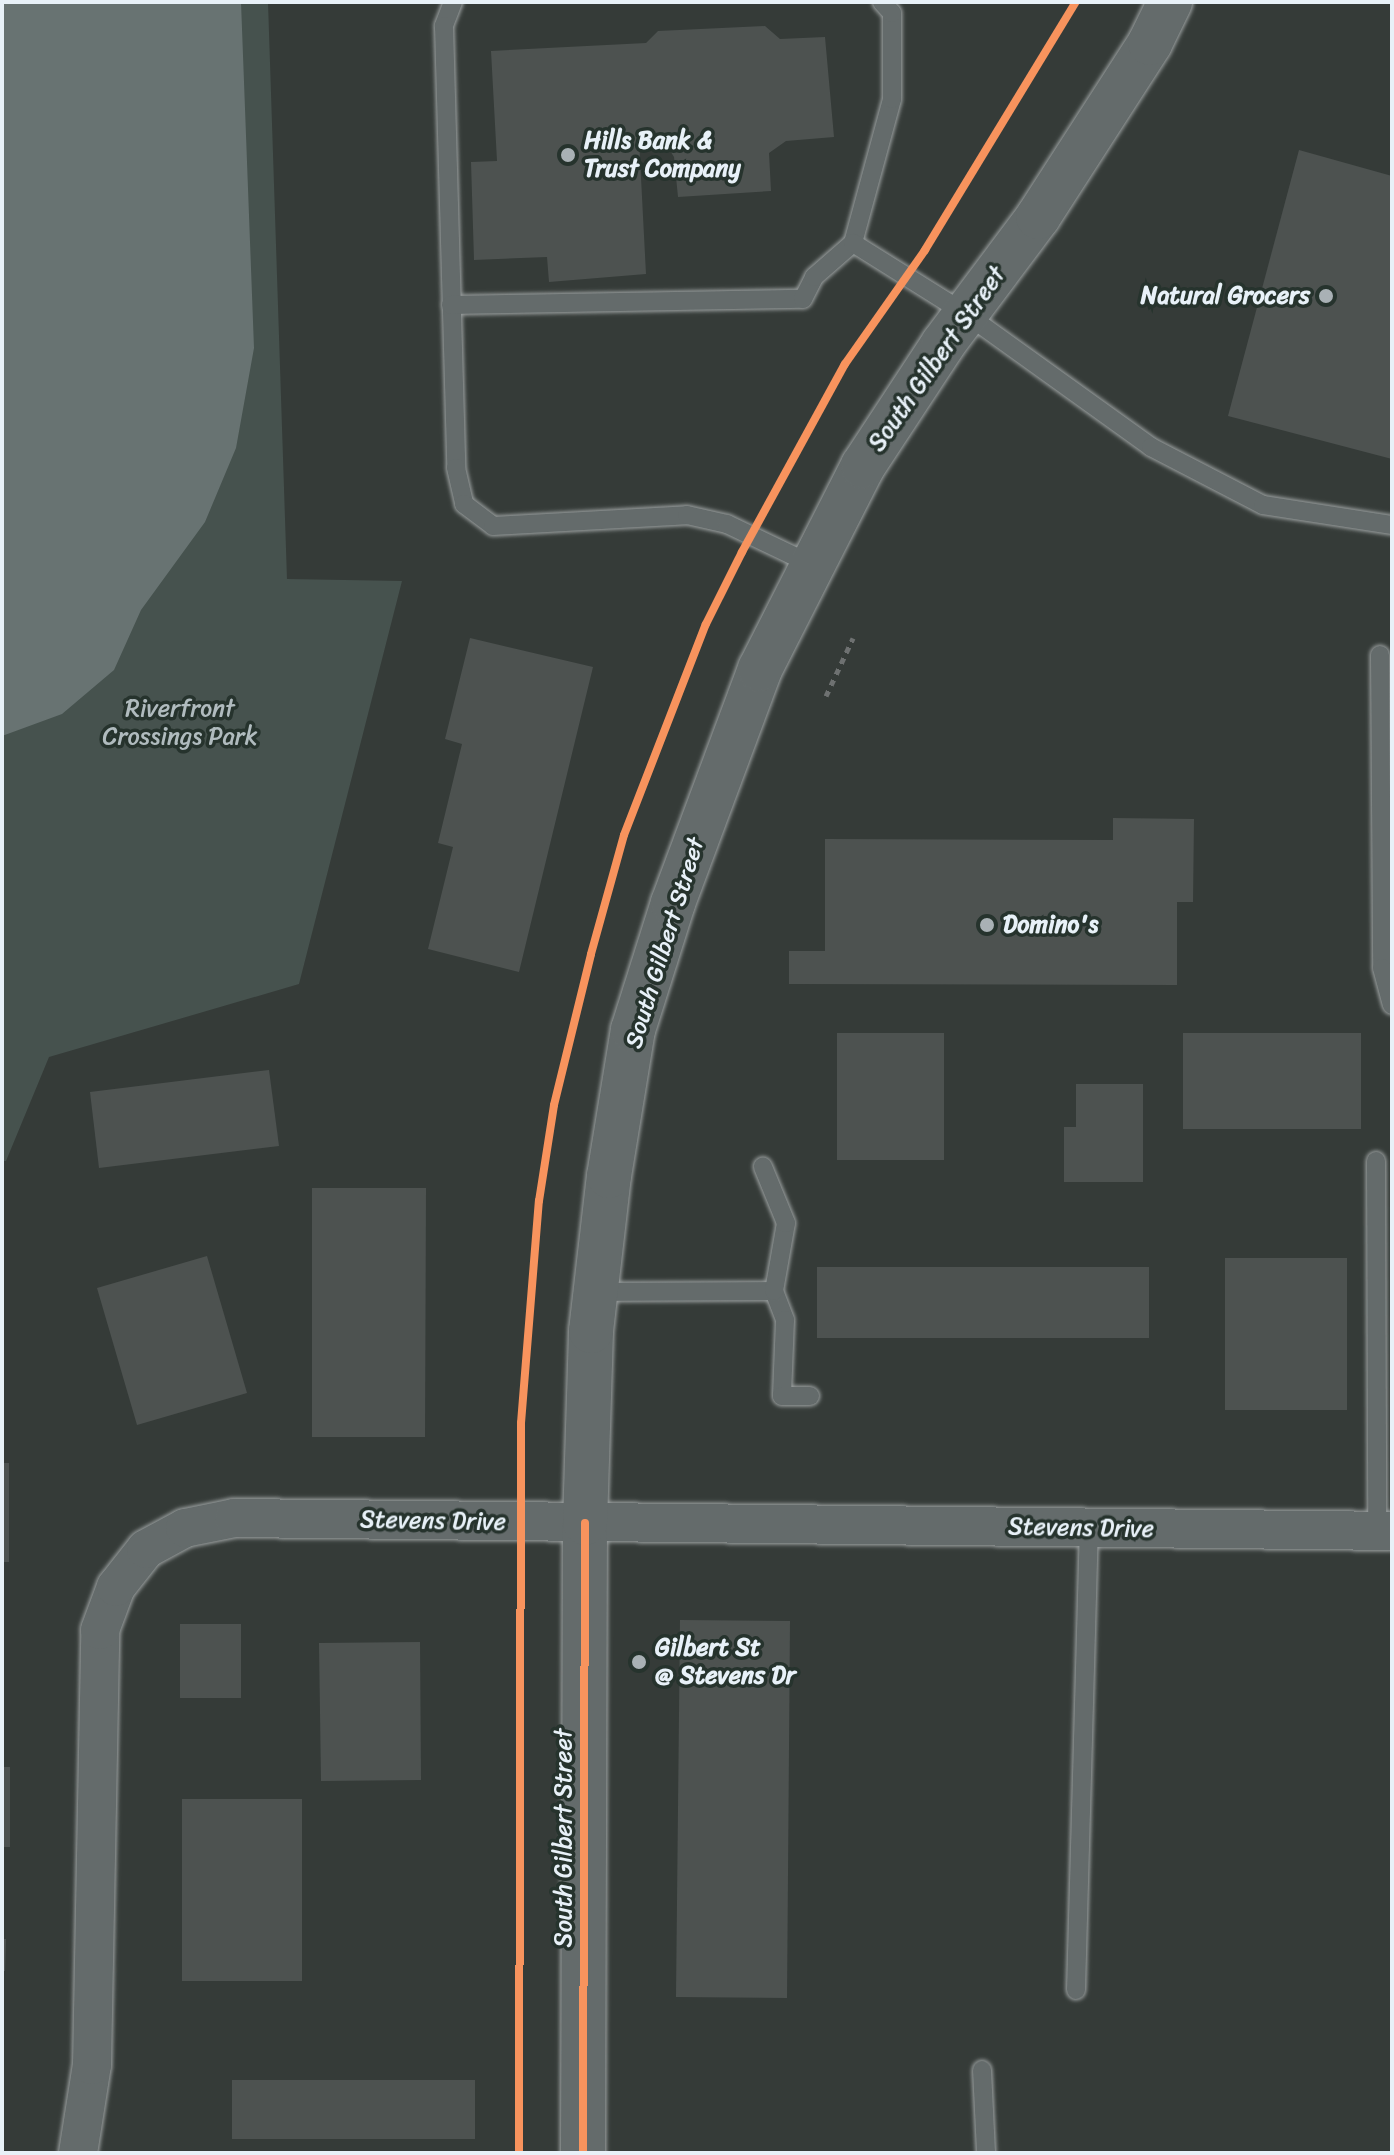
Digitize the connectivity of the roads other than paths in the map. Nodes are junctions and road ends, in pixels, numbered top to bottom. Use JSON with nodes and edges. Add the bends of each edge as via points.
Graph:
{"nodes":[{"id":1,"x":453,"y":2,"type":"edge"},
{"id":2,"x":882,"y":2,"type":"edge"},
{"id":3,"x":1170,"y":2,"type":"edge"},
{"id":4,"x":853,"y":243,"type":"junction"},
{"id":5,"x":451,"y":305,"type":"junction"},
{"id":6,"x":966,"y":314,"type":"junction"},
{"id":7,"x":1392,"y":525,"type":"edge"},
{"id":8,"x":813,"y":565,"type":"junction"},
{"id":9,"x":1380,"y":655,"type":"dead end"},
{"id":10,"x":1392,"y":1005,"type":"edge"},
{"id":11,"x":1376,"y":1161,"type":"dead end"},
{"id":12,"x":763,"y":1167,"type":"dead end"},
{"id":13,"x":774,"y":1291,"type":"junction"},
{"id":14,"x":595,"y":1292,"type":"junction"},
{"id":15,"x":810,"y":1396,"type":"dead end"},
{"id":16,"x":585,"y":1523,"type":"junction"},
{"id":17,"x":1089,"y":1528,"type":"junction"},
{"id":18,"x":1384,"y":1531,"type":"edge"},
{"id":19,"x":1076,"y":1990,"type":"dead end"},
{"id":20,"x":982,"y":2070,"type":"dead end"},
{"id":21,"x":78,"y":2153,"type":"edge"},
{"id":22,"x":583,"y":2153,"type":"edge"},
{"id":23,"x":986,"y":2153,"type":"edge"}],
"edges":[{"from":1,"to":5,"type":"lane","via":[[444,26]]},
{"from":2,"to":4,"type":"lane","via":[[892,13],[892,99]]},
{"from":3,"to":6,"type":"main road","name":"South Gilbert Street","via":[[1150,43],[1038,217]]},
{"from":4,"to":5,"type":"lane","via":[[814,277],[803,299]]},
{"from":4,"to":6,"type":"lane"},
{"from":5,"to":8,"type":"lane","via":[[456,468],[464,504],[493,526],[687,515],[727,524]]},
{"from":6,"to":7,"type":"lane","via":[[1151,447],[1263,505]]},
{"from":6,"to":8,"type":"main road","name":"South Gilbert Street","via":[[863,466]]},
{"from":8,"to":14,"type":"main road","name":"South Gilbert Street","via":[[760,669],[673,903],[633,1030]]},
{"from":9,"to":10,"type":"lane","via":[[1382,968]]},
{"from":11,"to":18,"type":"lane"},
{"from":12,"to":13,"type":"lane","via":[[786,1223]]},
{"from":13,"to":14,"type":"lane"},
{"from":13,"to":15,"type":"lane","via":[[785,1320],[782,1396]]},
{"from":14,"to":16,"type":"main road","name":"South Gilbert Street"},
{"from":16,"to":17,"type":"street","name":"Stevens Drive"},
{"from":16,"to":21,"type":"street","name":"Stevens Drive","via":[[234,1518],[185,1528],[146,1549],[116,1587],[100,1630],[92,2065]]},
{"from":16,"to":22,"type":"main road","name":"South Gilbert Street"},
{"from":17,"to":18,"type":"street","name":"Stevens Drive"},
{"from":17,"to":19,"type":"lane"},
{"from":20,"to":23,"type":"lane"}]}
